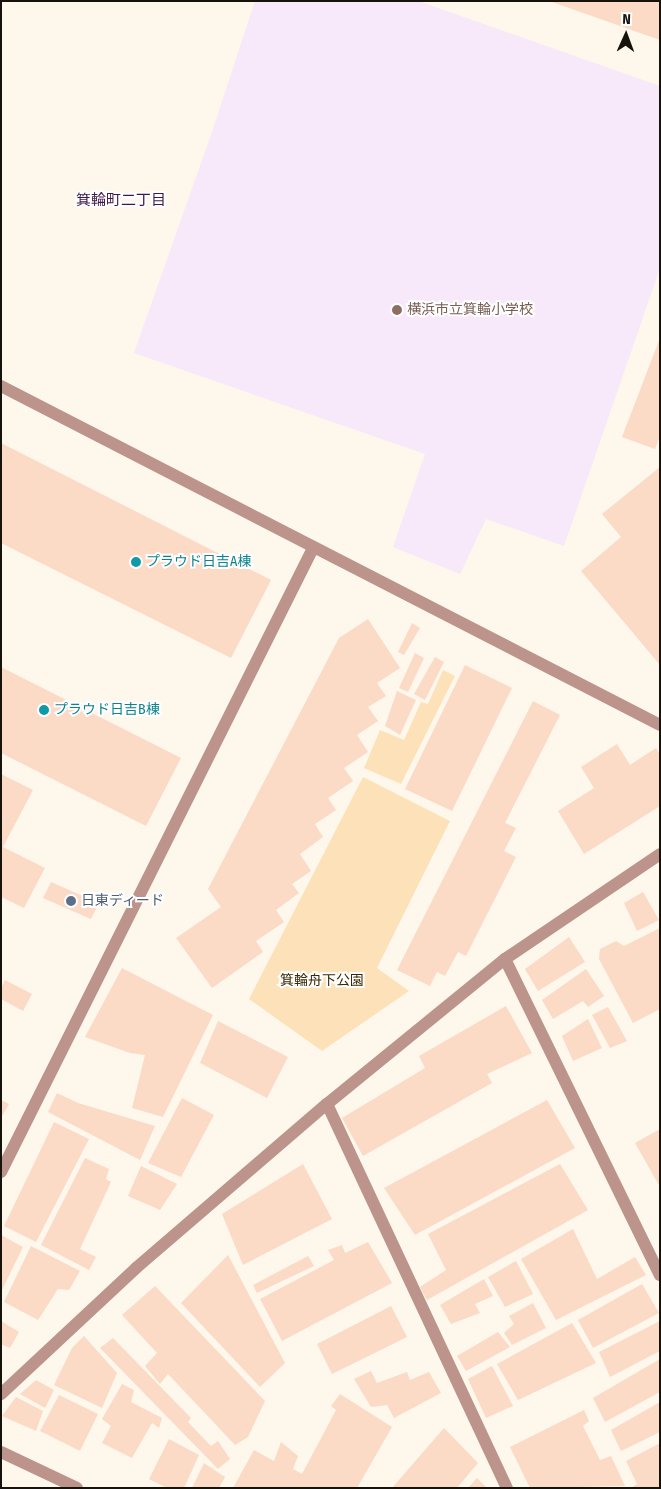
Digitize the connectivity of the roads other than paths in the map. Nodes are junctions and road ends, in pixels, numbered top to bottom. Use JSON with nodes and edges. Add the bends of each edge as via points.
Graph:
{"nodes":[{"id":1,"x":1,"y":386,"type":"edge"},
{"id":2,"x":313,"y":548,"type":"junction"},
{"id":3,"x":660,"y":725,"type":"edge"},
{"id":4,"x":660,"y":854,"type":"edge"},
{"id":5,"x":506,"y":959,"type":"junction"},
{"id":6,"x":328,"y":1104,"type":"junction"},
{"id":7,"x":1,"y":1172,"type":"edge"},
{"id":8,"x":660,"y":1275,"type":"edge"},
{"id":9,"x":1,"y":1394,"type":"edge"},
{"id":10,"x":1,"y":1452,"type":"edge"},
{"id":11,"x":77,"y":1488,"type":"edge"},
{"id":12,"x":507,"y":1488,"type":"edge"}],
"edges":[{"from":1,"to":2,"type":"street"},
{"from":2,"to":3,"type":"street"},
{"from":2,"to":7,"type":"street"},
{"from":4,"to":5,"type":"street"},
{"from":5,"to":6,"type":"street"},
{"from":5,"to":8,"type":"street"},
{"from":6,"to":9,"type":"street","via":[[136,1268]]},
{"from":6,"to":12,"type":"street"},
{"from":10,"to":11,"type":"street"}]}
